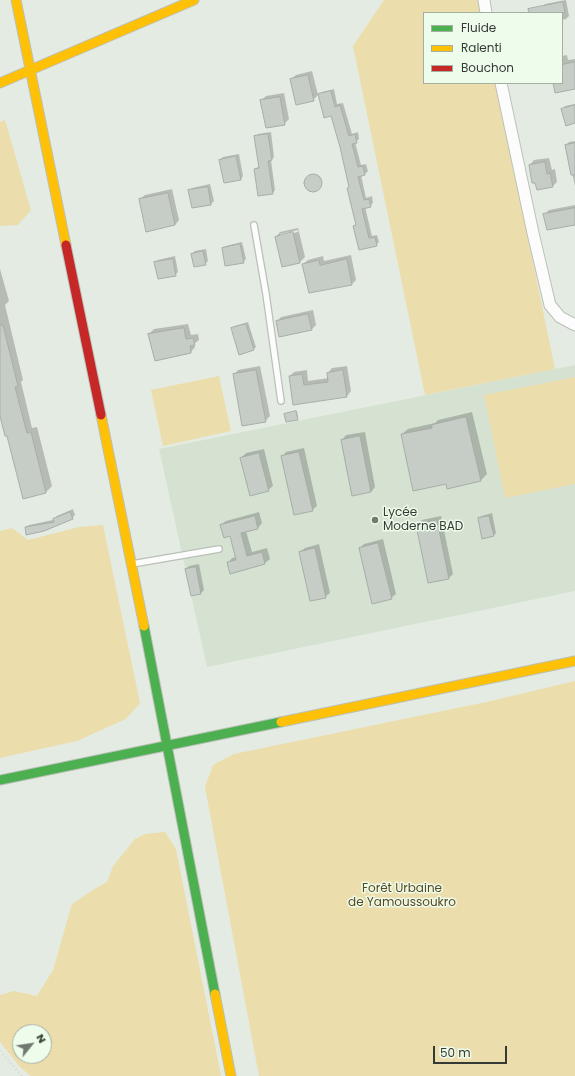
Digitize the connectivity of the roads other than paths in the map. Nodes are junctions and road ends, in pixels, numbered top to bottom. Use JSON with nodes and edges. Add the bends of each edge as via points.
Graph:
{"nodes":[{"id":1,"x":16,"y":0,"type":"edge"},
{"id":2,"x":194,"y":0,"type":"edge"},
{"id":3,"x":484,"y":0,"type":"edge"},
{"id":4,"x":486,"y":12,"type":"edge"},
{"id":5,"x":30,"y":70,"type":"junction"},
{"id":6,"x":0,"y":83,"type":"edge"},
{"id":7,"x":501,"y":84,"type":"edge"},
{"id":8,"x":254,"y":226,"type":"dead end"},
{"id":9,"x":575,"y":325,"type":"edge"},
{"id":10,"x":281,"y":400,"type":"dead end"},
{"id":11,"x":220,"y":549,"type":"dead end"},
{"id":12,"x":131,"y":564,"type":"junction"},
{"id":13,"x":575,"y":661,"type":"edge"},
{"id":14,"x":167,"y":745,"type":"junction"},
{"id":15,"x":0,"y":780,"type":"edge"},
{"id":16,"x":231,"y":1076,"type":"edge"}],
"edges":[{"from":1,"to":5,"type":"street"},
{"from":2,"to":5,"type":"street"},
{"from":3,"to":4,"type":"street"},
{"from":5,"to":6,"type":"street"},
{"from":5,"to":12,"type":"street"},
{"from":7,"to":9,"type":"street","via":[[550,305],[560,317]]},
{"from":8,"to":10,"type":"lane"},
{"from":11,"to":12,"type":"lane"},
{"from":12,"to":14,"type":"street"},
{"from":13,"to":14,"type":"street"},
{"from":14,"to":15,"type":"street"},
{"from":14,"to":16,"type":"street"}]}
